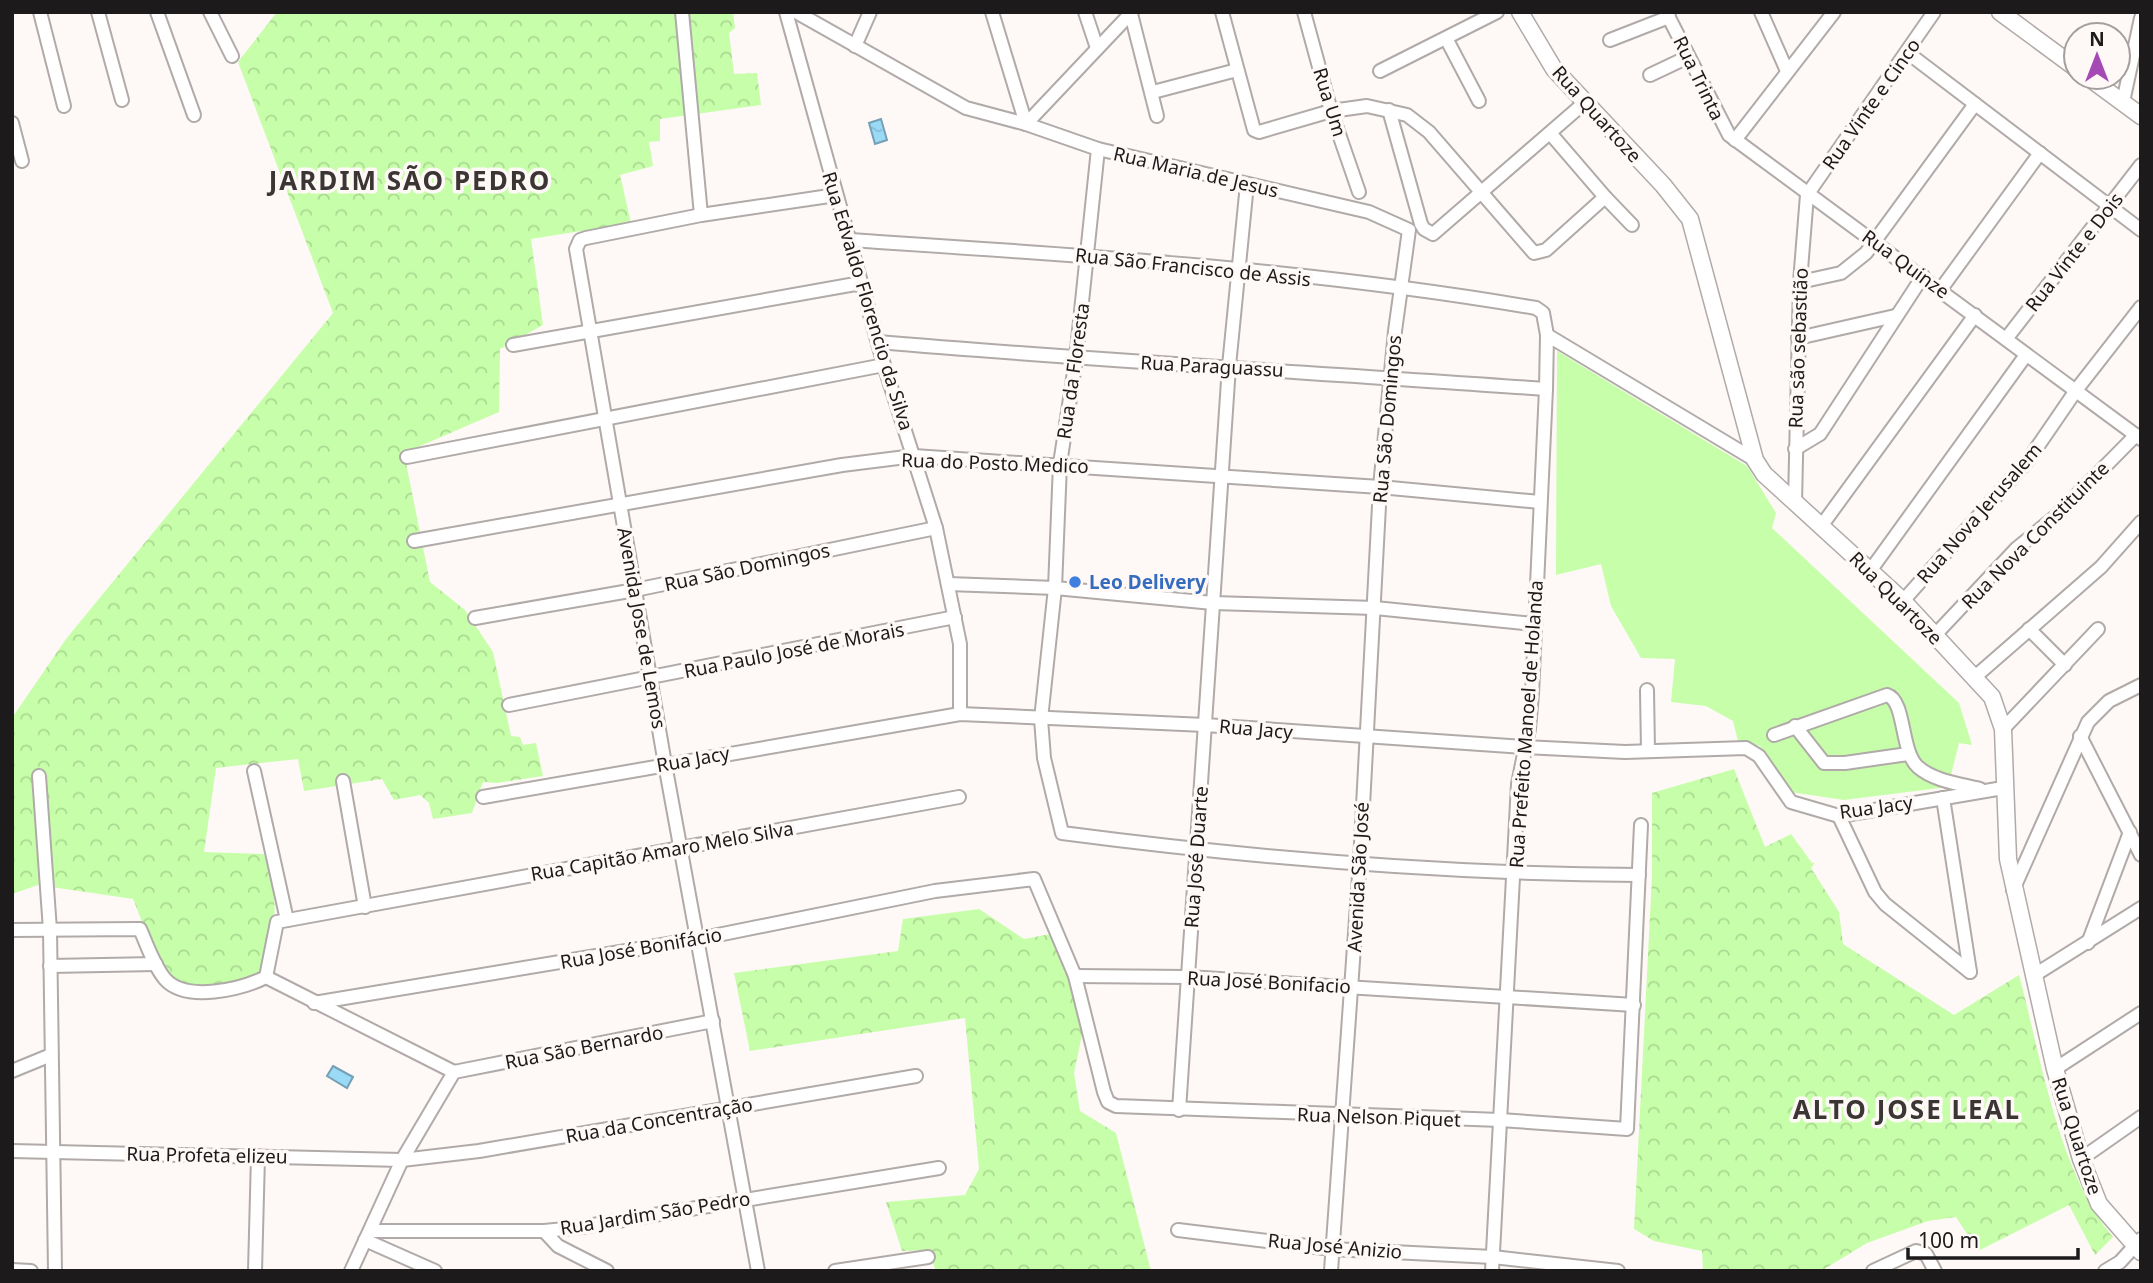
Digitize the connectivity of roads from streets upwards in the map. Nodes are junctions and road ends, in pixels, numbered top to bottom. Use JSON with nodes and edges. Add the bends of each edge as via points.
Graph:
{"nodes":[{"id":1,"x":40,"y":12,"type":"edge"},
{"id":2,"x":98,"y":12,"type":"edge"},
{"id":3,"x":157,"y":12,"type":"edge"},
{"id":4,"x":209,"y":12,"type":"edge"},
{"id":5,"x":682,"y":12,"type":"edge"},
{"id":6,"x":786,"y":12,"type":"edge"},
{"id":7,"x":796,"y":12,"type":"edge"},
{"id":8,"x":870,"y":12,"type":"edge"},
{"id":9,"x":992,"y":12,"type":"edge"},
{"id":10,"x":1085,"y":12,"type":"edge"},
{"id":11,"x":1222,"y":12,"type":"edge"},
{"id":12,"x":1304,"y":12,"type":"edge"},
{"id":13,"x":1497,"y":12,"type":"edge"},
{"id":14,"x":1520,"y":12,"type":"edge"},
{"id":15,"x":1760,"y":12,"type":"edge"},
{"id":16,"x":1834,"y":12,"type":"edge"},
{"id":17,"x":1934,"y":12,"type":"edge"},
{"id":18,"x":2000,"y":12,"type":"edge"},
{"id":19,"x":1132,"y":13,"type":"edge"},
{"id":20,"x":1668,"y":15,"type":"edge"},
{"id":21,"x":2141,"y":18,"type":"edge"},
{"id":22,"x":1447,"y":40,"type":"junction"},
{"id":23,"x":1610,"y":40,"type":"dead end"},
{"id":24,"x":855,"y":46,"type":"junction"},
{"id":25,"x":1097,"y":48,"type":"junction"},
{"id":26,"x":1908,"y":53,"type":"junction"},
{"id":27,"x":232,"y":56,"type":"dead end"},
{"id":28,"x":1688,"y":57,"type":"junction"},
{"id":29,"x":2062,"y":58,"type":"edge"},
{"id":30,"x":1237,"y":70,"type":"junction"},
{"id":31,"x":1380,"y":71,"type":"dead end"},
{"id":32,"x":1787,"y":71,"type":"junction"},
{"id":33,"x":1650,"y":75,"type":"dead end"},
{"id":34,"x":2108,"y":91,"type":"edge"},
{"id":35,"x":1153,"y":92,"type":"junction"},
{"id":36,"x":122,"y":100,"type":"dead end"},
{"id":37,"x":1479,"y":101,"type":"dead end"},
{"id":38,"x":2141,"y":101,"type":"edge"},
{"id":39,"x":2123,"y":102,"type":"junction"},
{"id":40,"x":1583,"y":104,"type":"junction"},
{"id":41,"x":1975,"y":104,"type":"junction"},
{"id":42,"x":64,"y":106,"type":"dead end"},
{"id":43,"x":1331,"y":110,"type":"junction"},
{"id":44,"x":1389,"y":110,"type":"junction"},
{"id":45,"x":194,"y":115,"type":"dead end"},
{"id":46,"x":1157,"y":116,"type":"dead end"},
{"id":47,"x":2141,"y":116,"type":"edge"},
{"id":48,"x":12,"y":123,"type":"edge"},
{"id":49,"x":1026,"y":124,"type":"junction"},
{"id":50,"x":1550,"y":133,"type":"junction"},
{"id":51,"x":1735,"y":140,"type":"junction"},
{"id":52,"x":1098,"y":149,"type":"junction"},
{"id":53,"x":2040,"y":153,"type":"junction"},
{"id":54,"x":22,"y":161,"type":"dead end"},
{"id":55,"x":2141,"y":165,"type":"edge"},
{"id":56,"x":1247,"y":184,"type":"junction"},
{"id":57,"x":1483,"y":191,"type":"junction"},
{"id":58,"x":1359,"y":192,"type":"dead end"},
{"id":59,"x":836,"y":195,"type":"junction"},
{"id":60,"x":1807,"y":195,"type":"junction"},
{"id":61,"x":1605,"y":197,"type":"junction"},
{"id":62,"x":2110,"y":208,"type":"junction"},
{"id":63,"x":701,"y":215,"type":"junction"},
{"id":64,"x":1632,"y":225,"type":"dead end"},
{"id":65,"x":1409,"y":230,"type":"joint"},
{"id":66,"x":2141,"y":230,"type":"edge"},
{"id":67,"x":849,"y":240,"type":"junction"},
{"id":68,"x":1875,"y":240,"type":"junction"},
{"id":69,"x":1088,"y":256,"type":"junction"},
{"id":70,"x":1238,"y":269,"type":"junction"},
{"id":71,"x":1923,"y":276,"type":"junction"},
{"id":72,"x":1800,"y":282,"type":"junction"},
{"id":73,"x":861,"y":283,"type":"junction"},
{"id":74,"x":1402,"y":288,"type":"junction"},
{"id":75,"x":1941,"y":289,"type":"junction"},
{"id":76,"x":1536,"y":307,"type":"joint"},
{"id":77,"x":2141,"y":307,"type":"edge"},
{"id":78,"x":1895,"y":316,"type":"junction"},
{"id":79,"x":1975,"y":316,"type":"junction"},
{"id":80,"x":592,"y":330,"type":"junction"},
{"id":81,"x":1547,"y":335,"type":"junction"},
{"id":82,"x":1798,"y":338,"type":"junction"},
{"id":83,"x":2006,"y":339,"type":"junction"},
{"id":84,"x":878,"y":342,"type":"junction"},
{"id":85,"x":513,"y":345,"type":"dead end"},
{"id":86,"x":2026,"y":355,"type":"junction"},
{"id":87,"x":1076,"y":359,"type":"junction"},
{"id":88,"x":884,"y":365,"type":"junction"},
{"id":89,"x":1229,"y":366,"type":"junction"},
{"id":90,"x":1390,"y":378,"type":"junction"},
{"id":91,"x":1546,"y":388,"type":"junction"},
{"id":92,"x":2077,"y":390,"type":"junction"},
{"id":93,"x":606,"y":417,"type":"junction"},
{"id":94,"x":2138,"y":437,"type":"edge"},
{"id":95,"x":1795,"y":449,"type":"junction"},
{"id":96,"x":914,"y":456,"type":"junction"},
{"id":97,"x":407,"y":457,"type":"dead end"},
{"id":98,"x":1755,"y":460,"type":"junction"},
{"id":99,"x":1060,"y":464,"type":"junction"},
{"id":100,"x":1221,"y":477,"type":"junction"},
{"id":101,"x":1380,"y":487,"type":"junction"},
{"id":102,"x":1540,"y":502,"type":"junction"},
{"id":103,"x":1795,"y":502,"type":"junction"},
{"id":104,"x":620,"y":505,"type":"junction"},
{"id":105,"x":2141,"y":522,"type":"edge"},
{"id":106,"x":1822,"y":525,"type":"junction"},
{"id":107,"x":936,"y":528,"type":"junction"},
{"id":108,"x":414,"y":541,"type":"dead end"},
{"id":109,"x":1870,"y":571,"type":"junction"},
{"id":110,"x":948,"y":584,"type":"junction"},
{"id":111,"x":1055,"y":588,"type":"junction"},
{"id":112,"x":635,"y":590,"type":"junction"},
{"id":113,"x":1903,"y":601,"type":"junction"},
{"id":114,"x":1213,"y":603,"type":"junction"},
{"id":115,"x":1375,"y":608,"type":"junction"},
{"id":116,"x":955,"y":617,"type":"junction"},
{"id":117,"x":475,"y":618,"type":"dead end"},
{"id":118,"x":1534,"y":624,"type":"junction"},
{"id":119,"x":2029,"y":629,"type":"junction"},
{"id":120,"x":2098,"y":629,"type":"dead end"},
{"id":121,"x":1935,"y":635,"type":"junction"},
{"id":122,"x":2065,"y":665,"type":"junction"},
{"id":123,"x":1976,"y":676,"type":"junction"},
{"id":124,"x":651,"y":678,"type":"junction"},
{"id":125,"x":2141,"y":685,"type":"edge"},
{"id":126,"x":1647,"y":690,"type":"dead end"},
{"id":127,"x":509,"y":705,"type":"dead end"},
{"id":128,"x":960,"y":714,"type":"junction"},
{"id":129,"x":1041,"y":719,"type":"junction"},
{"id":130,"x":1206,"y":724,"type":"junction"},
{"id":131,"x":1796,"y":726,"type":"junction"},
{"id":132,"x":2003,"y":729,"type":"junction"},
{"id":133,"x":1773,"y":735,"type":"dead end"},
{"id":134,"x":2080,"y":736,"type":"junction"},
{"id":135,"x":1365,"y":738,"type":"junction"},
{"id":136,"x":1524,"y":747,"type":"junction"},
{"id":137,"x":1648,"y":751,"type":"junction"},
{"id":138,"x":1908,"y":754,"type":"junction"},
{"id":139,"x":665,"y":764,"type":"junction"},
{"id":140,"x":254,"y":771,"type":"dead end"},
{"id":141,"x":39,"y":776,"type":"dead end"},
{"id":142,"x":343,"y":781,"type":"dead end"},
{"id":143,"x":2003,"y":788,"type":"junction"},
{"id":144,"x":1984,"y":790,"type":"junction"},
{"id":145,"x":483,"y":797,"type":"dead end"},
{"id":146,"x":959,"y":797,"type":"dead end"},
{"id":147,"x":1943,"y":798,"type":"junction"},
{"id":148,"x":1839,"y":816,"type":"junction"},
{"id":149,"x":1641,"y":825,"type":"dead end"},
{"id":150,"x":2130,"y":832,"type":"junction"},
{"id":151,"x":682,"y":849,"type":"junction"},
{"id":152,"x":1197,"y":851,"type":"junction"},
{"id":153,"x":2141,"y":855,"type":"edge"},
{"id":154,"x":1360,"y":862,"type":"junction"},
{"id":155,"x":1515,"y":874,"type":"junction"},
{"id":156,"x":1639,"y":875,"type":"junction"},
{"id":157,"x":2013,"y":890,"type":"junction"},
{"id":158,"x":365,"y":906,"type":"junction"},
{"id":159,"x":2141,"y":908,"type":"edge"},
{"id":160,"x":282,"y":921,"type":"junction"},
{"id":161,"x":12,"y":930,"type":"edge"},
{"id":162,"x":50,"y":930,"type":"junction"},
{"id":163,"x":698,"y":939,"type":"junction"},
{"id":164,"x":2087,"y":943,"type":"junction"},
{"id":165,"x":156,"y":964,"type":"junction"},
{"id":166,"x":50,"y":966,"type":"junction"},
{"id":167,"x":1075,"y":976,"type":"junction"},
{"id":168,"x":2033,"y":976,"type":"junction"},
{"id":169,"x":266,"y":977,"type":"junction"},
{"id":170,"x":1186,"y":977,"type":"junction"},
{"id":171,"x":1352,"y":987,"type":"junction"},
{"id":172,"x":1508,"y":997,"type":"junction"},
{"id":173,"x":314,"y":1003,"type":"junction"},
{"id":174,"x":1634,"y":1005,"type":"junction"},
{"id":175,"x":2141,"y":1013,"type":"edge"},
{"id":176,"x":713,"y":1021,"type":"junction"},
{"id":177,"x":51,"y":1055,"type":"junction"},
{"id":178,"x":2055,"y":1069,"type":"junction"},
{"id":179,"x":12,"y":1071,"type":"edge"},
{"id":180,"x":454,"y":1072,"type":"junction"},
{"id":181,"x":916,"y":1076,"type":"dead end"},
{"id":182,"x":729,"y":1108,"type":"junction"},
{"id":183,"x":1179,"y":1110,"type":"junction"},
{"id":184,"x":1341,"y":1116,"type":"junction"},
{"id":185,"x":2141,"y":1117,"type":"edge"},
{"id":186,"x":1500,"y":1120,"type":"junction"},
{"id":187,"x":55,"y":1150,"type":"junction"},
{"id":188,"x":12,"y":1151,"type":"edge"},
{"id":189,"x":258,"y":1156,"type":"junction"},
{"id":190,"x":2081,"y":1159,"type":"junction"},
{"id":191,"x":402,"y":1160,"type":"junction"},
{"id":192,"x":939,"y":1168,"type":"dead end"},
{"id":193,"x":744,"y":1199,"type":"junction"},
{"id":194,"x":1178,"y":1230,"type":"dead end"},
{"id":195,"x":544,"y":1231,"type":"junction"},
{"id":196,"x":367,"y":1236,"type":"junction"},
{"id":197,"x":2139,"y":1246,"type":"edge"},
{"id":198,"x":1332,"y":1249,"type":"junction"},
{"id":199,"x":928,"y":1257,"type":"dead end"},
{"id":200,"x":1493,"y":1257,"type":"junction"},
{"id":201,"x":12,"y":1270,"type":"edge"},
{"id":202,"x":1618,"y":1270,"type":"edge"},
{"id":203,"x":31,"y":1271,"type":"edge"},
{"id":204,"x":55,"y":1271,"type":"edge"},
{"id":205,"x":255,"y":1271,"type":"edge"},
{"id":206,"x":351,"y":1271,"type":"edge"},
{"id":207,"x":435,"y":1271,"type":"edge"},
{"id":208,"x":607,"y":1271,"type":"edge"},
{"id":209,"x":758,"y":1271,"type":"edge"},
{"id":210,"x":835,"y":1271,"type":"edge"},
{"id":211,"x":1331,"y":1271,"type":"edge"},
{"id":212,"x":1492,"y":1271,"type":"edge"},
{"id":213,"x":1872,"y":1271,"type":"edge"},
{"id":214,"x":1935,"y":1271,"type":"edge"},
{"id":215,"x":2105,"y":1271,"type":"edge"}],
"edges":[{"from":1,"to":42,"type":"street"},
{"from":2,"to":36,"type":"street"},
{"from":3,"to":45,"type":"street"},
{"from":4,"to":27,"type":"street"},
{"from":5,"to":63,"type":"street"},
{"from":6,"to":59,"type":"street","name":"Rua Edvaldo Florencio da Silva"},
{"from":7,"to":24,"type":"street","name":"Rua Maria de Jesus"},
{"from":8,"to":24,"type":"street"},
{"from":9,"to":49,"type":"street"},
{"from":10,"to":25,"type":"street"},
{"from":11,"to":30,"type":"street"},
{"from":12,"to":43,"type":"street","name":"Rua Um"},
{"from":13,"to":22,"type":"street"},
{"from":14,"to":40,"type":"street","name":"Rua Quartoze","via":[[1554,69]]},
{"from":15,"to":32,"type":"street"},
{"from":16,"to":32,"type":"street"},
{"from":17,"to":26,"type":"street","name":"Rua Vinte e Cinco"},
{"from":18,"to":29,"type":"street"},
{"from":19,"to":25,"type":"street"},
{"from":19,"to":35,"type":"street"},
{"from":20,"to":23,"type":"street"},
{"from":20,"to":28,"type":"street","name":"Rua Trinta"},
{"from":21,"to":39,"type":"street"},
{"from":22,"to":31,"type":"street"},
{"from":22,"to":37,"type":"street"},
{"from":24,"to":49,"type":"street","name":"Rua Maria de Jesus","via":[[966,108]]},
{"from":25,"to":49,"type":"street"},
{"from":26,"to":41,"type":"street"},
{"from":26,"to":60,"type":"street","name":"Rua Vinte e Cinco"},
{"from":28,"to":33,"type":"street"},
{"from":28,"to":51,"type":"street","name":"Rua Trinta","via":[[1725,131]]},
{"from":30,"to":35,"type":"street"},
{"from":30,"to":43,"type":"street","via":[[1254,130]]},
{"from":32,"to":51,"type":"street"},
{"from":34,"to":39,"type":"street"},
{"from":35,"to":46,"type":"street"},
{"from":38,"to":39,"type":"street"},
{"from":39,"to":47,"type":"street"},
{"from":40,"to":50,"type":"street"},
{"from":40,"to":98,"type":"street","name":"Rua Quartoze","via":[[1690,219]]},
{"from":41,"to":53,"type":"street"},
{"from":41,"to":68,"type":"street"},
{"from":43,"to":44,"type":"street","via":[[1367,106]]},
{"from":43,"to":58,"type":"street","name":"Rua Um"},
{"from":44,"to":57,"type":"street","via":[[1417,120]]},
{"from":44,"to":57,"type":"street","via":[[1424,229],[1433,233]]},
{"from":48,"to":54,"type":"street"},
{"from":49,"to":52,"type":"street","name":"Rua Maria de Jesus"},
{"from":50,"to":57,"type":"street"},
{"from":50,"to":61,"type":"street"},
{"from":51,"to":60,"type":"street","name":"Rua Quinze"},
{"from":52,"to":56,"type":"street","name":"Rua Maria de Jesus"},
{"from":52,"to":69,"type":"street","name":"Rua da Floresta"},
{"from":53,"to":62,"type":"street"},
{"from":53,"to":75,"type":"street"},
{"from":55,"to":62,"type":"street","name":"Rua Vinte e Dois"},
{"from":56,"to":65,"type":"street","name":"Rua Maria de Jesus","via":[[1369,212]]},
{"from":56,"to":70,"type":"street"},
{"from":57,"to":61,"type":"street","via":[[1534,253],[1546,250]]},
{"from":59,"to":63,"type":"street"},
{"from":59,"to":67,"type":"street","name":"Rua Edvaldo Florencio da Silva"},
{"from":60,"to":68,"type":"street","name":"Rua Quinze"},
{"from":60,"to":72,"type":"street","name":"Rua são sebastião"},
{"from":61,"to":64,"type":"street"},
{"from":62,"to":66,"type":"street"},
{"from":62,"to":83,"type":"street","name":"Rua Vinte e Dois"},
{"from":63,"to":80,"type":"street","name":"Avenida Jose de Lemos","via":[[580,240],[576,249]]},
{"from":65,"to":74,"type":"street","name":"Rua São Domingos"},
{"from":67,"to":69,"type":"street","name":"Rua São Francisco de Assis"},
{"from":67,"to":73,"type":"street","name":"Rua Edvaldo Florencio da Silva"},
{"from":68,"to":71,"type":"street","name":"Rua Quinze"},
{"from":68,"to":72,"type":"street","via":[[1841,273]]},
{"from":69,"to":70,"type":"street","name":"Rua São Francisco de Assis"},
{"from":69,"to":87,"type":"street","name":"Rua da Floresta"},
{"from":70,"to":74,"type":"street","name":"Rua São Francisco de Assis"},
{"from":70,"to":89,"type":"street"},
{"from":71,"to":75,"type":"street","name":"Rua Quinze"},
{"from":71,"to":78,"type":"street"},
{"from":72,"to":82,"type":"street","name":"Rua são sebastião"},
{"from":73,"to":80,"type":"street"},
{"from":73,"to":84,"type":"street","name":"Rua Edvaldo Florencio da Silva"},
{"from":74,"to":76,"type":"street","name":"Rua São Francisco de Assis"},
{"from":74,"to":90,"type":"street","name":"Rua São Domingos"},
{"from":75,"to":79,"type":"street","name":"Rua Quinze"},
{"from":76,"to":81,"type":"street","name":"Rua Prefeito Manoel de Holanda","via":[[1546,319]]},
{"from":77,"to":92,"type":"street","name":"Rua Nova Jerusalem"},
{"from":78,"to":82,"type":"street"},
{"from":78,"to":95,"type":"street","via":[[1821,433]]},
{"from":79,"to":83,"type":"street","name":"Rua Quinze"},
{"from":79,"to":106,"type":"street"},
{"from":80,"to":85,"type":"street"},
{"from":80,"to":93,"type":"street","name":"Avenida Jose de Lemos"},
{"from":81,"to":91,"type":"street","name":"Rua Prefeito Manoel de Holanda"},
{"from":81,"to":98,"type":"street"},
{"from":82,"to":95,"type":"street","name":"Rua são sebastião"},
{"from":83,"to":86,"type":"street","name":"Rua Quinze"},
{"from":84,"to":87,"type":"street","name":"Rua Paraguassu"},
{"from":84,"to":88,"type":"street","name":"Rua Edvaldo Florencio da Silva"},
{"from":86,"to":92,"type":"street","name":"Rua Quinze"},
{"from":86,"to":109,"type":"street"},
{"from":87,"to":89,"type":"street","name":"Rua Paraguassu"},
{"from":87,"to":99,"type":"street","name":"Rua da Floresta"},
{"from":88,"to":93,"type":"street"},
{"from":88,"to":96,"type":"street","name":"Rua Edvaldo Florencio da Silva"},
{"from":89,"to":90,"type":"street","name":"Rua Paraguassu"},
{"from":89,"to":100,"type":"street","name":"Rua José Duarte"},
{"from":90,"to":91,"type":"street","name":"Rua Paraguassu"},
{"from":90,"to":101,"type":"street","name":"Rua São Domingos"},
{"from":91,"to":102,"type":"street","name":"Rua Prefeito Manoel de Holanda"},
{"from":92,"to":94,"type":"street"},
{"from":92,"to":113,"type":"street","name":"Rua Nova Jerusalem","via":[[2029,459]]},
{"from":93,"to":97,"type":"street"},
{"from":93,"to":104,"type":"street","name":"Avenida Jose de Lemos"},
{"from":94,"to":121,"type":"street","name":"Rua Nova Constituinte","via":[[2016,549]]},
{"from":95,"to":103,"type":"street","name":"Rua são sebastião"},
{"from":96,"to":99,"type":"street","name":"Rua do Posto Medico"},
{"from":96,"to":104,"type":"street","name":"Rua do Posto Medico"},
{"from":96,"to":107,"type":"street","name":"Rua Edvaldo Florencio da Silva"},
{"from":98,"to":103,"type":"street","name":"Rua Quartoze"},
{"from":99,"to":100,"type":"street","name":"Rua do Posto Medico"},
{"from":99,"to":111,"type":"street","name":"Rua da Floresta"},
{"from":100,"to":101,"type":"street","name":"Rua do Posto Medico"},
{"from":100,"to":114,"type":"street","name":"Rua José Duarte"},
{"from":101,"to":102,"type":"street","name":"Rua do Posto Medico"},
{"from":101,"to":115,"type":"street","name":"Rua São Domingos"},
{"from":102,"to":118,"type":"street","name":"Rua Prefeito Manoel de Holanda"},
{"from":103,"to":106,"type":"street","name":"Rua Quartoze"},
{"from":104,"to":108,"type":"street","name":"Rua do Posto Medico"},
{"from":104,"to":112,"type":"street","name":"Avenida Jose de Lemos"},
{"from":105,"to":119,"type":"street","via":[[2101,568]]},
{"from":106,"to":109,"type":"street","name":"Rua Quartoze"},
{"from":107,"to":110,"type":"street","name":"Rua Edvaldo Florencio da Silva"},
{"from":107,"to":112,"type":"street","name":"Rua São Domingos"},
{"from":109,"to":113,"type":"street","name":"Rua Quartoze"},
{"from":110,"to":111,"type":"street"},
{"from":110,"to":116,"type":"street","name":"Rua Edvaldo Florencio da Silva"},
{"from":111,"to":114,"type":"street"},
{"from":111,"to":129,"type":"street","name":"Rua da Floresta"},
{"from":112,"to":117,"type":"street","name":"Rua São Domingos"},
{"from":112,"to":124,"type":"street","name":"Avenida Jose de Lemos"},
{"from":113,"to":121,"type":"street","name":"Rua Quartoze"},
{"from":114,"to":115,"type":"street"},
{"from":114,"to":130,"type":"street","name":"Rua José Duarte"},
{"from":115,"to":118,"type":"street"},
{"from":115,"to":135,"type":"street","name":"Avenida São José"},
{"from":116,"to":124,"type":"street","name":"Rua Paulo José de Morais"},
{"from":116,"to":128,"type":"street","name":"Rua Edvaldo Florencio da Silva","via":[[960,644]]},
{"from":118,"to":136,"type":"street","name":"Rua Prefeito Manoel de Holanda"},
{"from":119,"to":122,"type":"street"},
{"from":119,"to":123,"type":"street"},
{"from":120,"to":122,"type":"street"},
{"from":121,"to":123,"type":"street","name":"Rua Quartoze"},
{"from":122,"to":132,"type":"street"},
{"from":123,"to":132,"type":"street","name":"Rua Quartoze","via":[[1992,697]]},
{"from":124,"to":127,"type":"street","name":"Rua Paulo José de Morais"},
{"from":124,"to":139,"type":"street","name":"Avenida Jose de Lemos"},
{"from":125,"to":134,"type":"street","via":[[2109,701]]},
{"from":126,"to":137,"type":"street"},
{"from":128,"to":129,"type":"street","name":"Rua Jacy"},
{"from":128,"to":139,"type":"street","name":"Rua Jacy"},
{"from":129,"to":130,"type":"street","name":"Rua Jacy"},
{"from":129,"to":152,"type":"street","name":"Rua da Floresta","via":[[1044,758],[1062,833]]},
{"from":130,"to":135,"type":"street","name":"Rua Jacy"},
{"from":130,"to":152,"type":"street","name":"Rua José Duarte"},
{"from":131,"to":133,"type":"street"},
{"from":131,"to":138,"type":"street","via":[[1824,763]]},
{"from":131,"to":138,"type":"street","via":[[1892,696]]},
{"from":132,"to":143,"type":"street","name":"Rua Quartoze"},
{"from":134,"to":150,"type":"street"},
{"from":134,"to":157,"type":"street"},
{"from":135,"to":136,"type":"street","name":"Rua Jacy"},
{"from":135,"to":154,"type":"street","name":"Avenida São José"},
{"from":136,"to":137,"type":"street","name":"Rua Jacy"},
{"from":136,"to":155,"type":"street","name":"Rua Prefeito Manoel de Holanda"},
{"from":137,"to":148,"type":"street","name":"Rua Jacy","via":[[1753,750],[1791,802]]},
{"from":138,"to":144,"type":"street","via":[[1933,775]]},
{"from":139,"to":145,"type":"street","name":"Rua Jacy"},
{"from":139,"to":151,"type":"street","name":"Avenida Jose de Lemos"},
{"from":140,"to":160,"type":"street"},
{"from":141,"to":162,"type":"street"},
{"from":142,"to":158,"type":"street"},
{"from":143,"to":144,"type":"street","name":"Rua Jacy"},
{"from":143,"to":157,"type":"street","name":"Rua Quartoze"},
{"from":144,"to":147,"type":"street","name":"Rua Jacy"},
{"from":146,"to":151,"type":"street","name":"Rua Capitão Amaro Melo Silva"},
{"from":147,"to":148,"type":"street","name":"Rua Jacy"},
{"from":147,"to":148,"type":"street","via":[[1970,972],[1885,904]]},
{"from":149,"to":156,"type":"street"},
{"from":150,"to":153,"type":"street"},
{"from":150,"to":164,"type":"street"},
{"from":151,"to":158,"type":"street","name":"Rua Capitão Amaro Melo Silva"},
{"from":151,"to":163,"type":"street","name":"Avenida Jose de Lemos"},
{"from":152,"to":154,"type":"street"},
{"from":152,"to":170,"type":"street","name":"Rua José Duarte"},
{"from":154,"to":155,"type":"street"},
{"from":154,"to":171,"type":"street","name":"Avenida São José"},
{"from":155,"to":156,"type":"street"},
{"from":155,"to":172,"type":"street","name":"Rua Prefeito Manoel de Holanda"},
{"from":156,"to":174,"type":"street"},
{"from":157,"to":168,"type":"street","name":"Rua Quartoze"},
{"from":158,"to":160,"type":"street","name":"Rua Capitão Amaro Melo Silva"},
{"from":159,"to":164,"type":"street"},
{"from":160,"to":169,"type":"street"},
{"from":161,"to":162,"type":"street"},
{"from":162,"to":165,"type":"street","via":[[140,929]]},
{"from":162,"to":166,"type":"street"},
{"from":163,"to":167,"type":"street","name":"Rua José Bonifácio","via":[[967,887],[1034,879]]},
{"from":163,"to":173,"type":"street","name":"Rua José Bonifácio"},
{"from":163,"to":176,"type":"street","name":"Avenida Jose de Lemos"},
{"from":164,"to":168,"type":"street"},
{"from":165,"to":166,"type":"street"},
{"from":165,"to":169,"type":"street","via":[[166,981],[211,992],[237,990]]},
{"from":166,"to":177,"type":"street"},
{"from":167,"to":170,"type":"street","name":"Rua José Bonifacio"},
{"from":167,"to":183,"type":"street","name":"Rua Nelson Piquet","via":[[1108,1102],[1131,1109]]},
{"from":168,"to":178,"type":"street","name":"Rua Quartoze"},
{"from":169,"to":173,"type":"street"},
{"from":170,"to":171,"type":"street","name":"Rua José Bonifacio"},
{"from":170,"to":183,"type":"street","name":"Rua José Duarte"},
{"from":171,"to":172,"type":"street","name":"Rua José Bonifacio"},
{"from":171,"to":184,"type":"street","name":"Avenida São José"},
{"from":172,"to":174,"type":"street","name":"Rua José Bonifacio"},
{"from":172,"to":186,"type":"street","name":"Rua Prefeito Manoel de Holanda"},
{"from":173,"to":180,"type":"street"},
{"from":174,"to":186,"type":"street","name":"Rua Nelson Piquet","via":[[1627,1129]]},
{"from":175,"to":178,"type":"street"},
{"from":176,"to":180,"type":"street","name":"Rua São Bernardo"},
{"from":176,"to":182,"type":"street","name":"Avenida Jose de Lemos"},
{"from":177,"to":179,"type":"street"},
{"from":177,"to":187,"type":"street"},
{"from":178,"to":190,"type":"street","name":"Rua Quartoze"},
{"from":180,"to":191,"type":"street"},
{"from":181,"to":182,"type":"street","name":"Rua da Concentração"},
{"from":182,"to":191,"type":"street","name":"Rua da Concentração"},
{"from":182,"to":193,"type":"street","name":"Avenida Jose de Lemos"},
{"from":183,"to":184,"type":"street","name":"Rua Nelson Piquet"},
{"from":184,"to":186,"type":"street","name":"Rua Nelson Piquet"},
{"from":184,"to":198,"type":"street","name":"Avenida São José"},
{"from":185,"to":190,"type":"street"},
{"from":186,"to":200,"type":"street","name":"Rua Prefeito Manoel de Holanda"},
{"from":187,"to":188,"type":"street","name":"Rua Profeta elizeu"},
{"from":187,"to":189,"type":"street","name":"Rua Profeta elizeu"},
{"from":187,"to":204,"type":"street"},
{"from":189,"to":191,"type":"street","name":"Rua Profeta elizeu"},
{"from":189,"to":205,"type":"street"},
{"from":190,"to":197,"type":"street","name":"Rua Quartoze","via":[[2099,1204]]},
{"from":191,"to":196,"type":"street"},
{"from":192,"to":193,"type":"street","name":"Rua Jardim São Pedro"},
{"from":193,"to":195,"type":"street","name":"Rua Jardim São Pedro"},
{"from":193,"to":209,"type":"street","name":"Avenida Jose de Lemos"},
{"from":194,"to":198,"type":"street","name":"Rua José Anizio"},
{"from":195,"to":196,"type":"street","name":"Rua Jardim São Pedro"},
{"from":195,"to":208,"type":"street","via":[[558,1246]]},
{"from":196,"to":206,"type":"street"},
{"from":196,"to":207,"type":"street"},
{"from":197,"to":215,"type":"street"},
{"from":198,"to":200,"type":"street","name":"Rua José Anizio"},
{"from":198,"to":211,"type":"street","name":"Avenida São José"},
{"from":199,"to":210,"type":"street"},
{"from":200,"to":202,"type":"street","name":"Rua José Anizio"},
{"from":200,"to":212,"type":"street","name":"Rua Prefeito Manoel de Holanda"},
{"from":201,"to":203,"type":"street"},
{"from":213,"to":214,"type":"street","via":[[1905,1254],[1922,1251]]}]}
